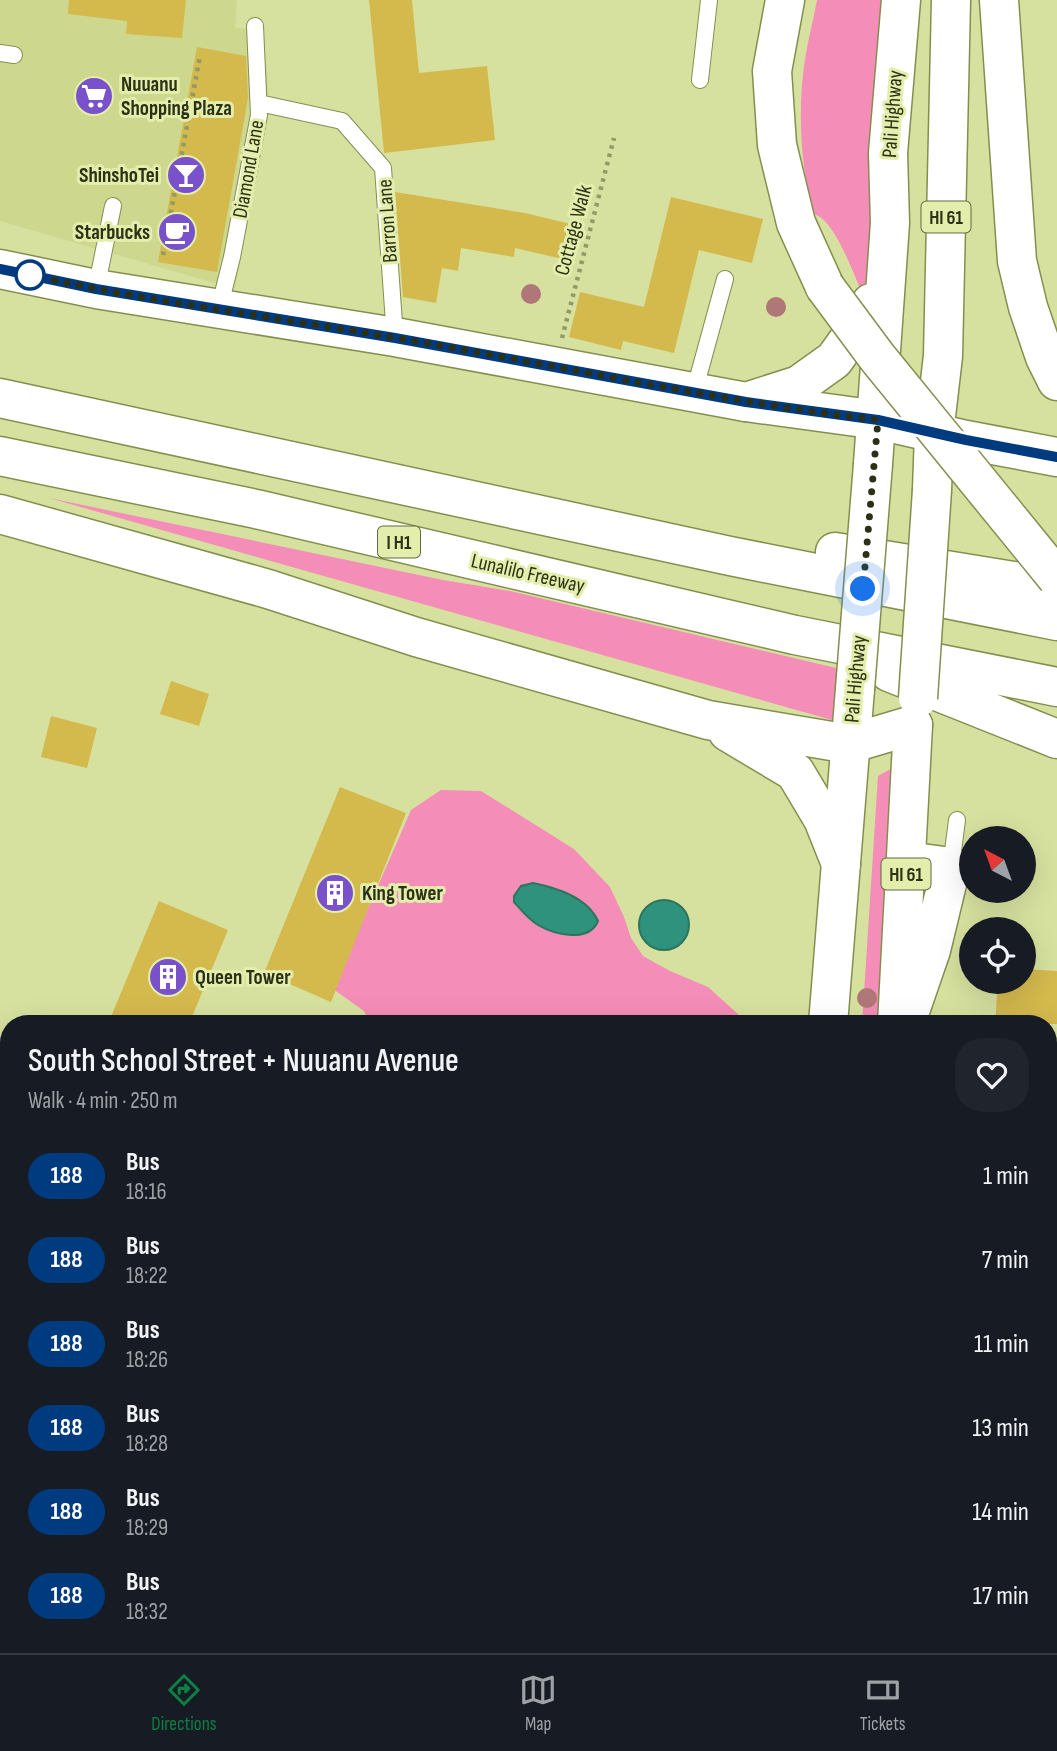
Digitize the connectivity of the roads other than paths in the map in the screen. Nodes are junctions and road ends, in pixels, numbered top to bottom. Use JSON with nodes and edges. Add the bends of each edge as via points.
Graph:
{"nodes":[{"id":1,"x":709,"y":0,"type":"edge"},
{"id":2,"x":785,"y":0,"type":"edge"},
{"id":3,"x":901,"y":0,"type":"edge"},
{"id":4,"x":951,"y":0,"type":"edge"},
{"id":5,"x":999,"y":0,"type":"edge"},
{"id":6,"x":255,"y":26,"type":"dead end"},
{"id":7,"x":700,"y":80,"type":"dead end"},
{"id":8,"x":259,"y":103,"type":"junction"},
{"id":9,"x":113,"y":206,"type":"dead end"},
{"id":10,"x":890,"y":223,"type":"junction"},
{"id":11,"x":0,"y":269,"type":"edge"},
{"id":12,"x":725,"y":279,"type":"dead end"},
{"id":13,"x":96,"y":289,"type":"junction"},
{"id":14,"x":219,"y":310,"type":"junction"},
{"id":15,"x":395,"y":338,"type":"junction"},
{"id":16,"x":1057,"y":381,"type":"edge"},
{"id":17,"x":694,"y":392,"type":"junction"},
{"id":18,"x":0,"y":398,"type":"edge"},
{"id":19,"x":746,"y":402,"type":"junction"},
{"id":20,"x":878,"y":420,"type":"junction"},
{"id":21,"x":934,"y":433,"type":"junction"},
{"id":22,"x":0,"y":456,"type":"edge"},
{"id":23,"x":1057,"y":457,"type":"edge"},
{"id":24,"x":486,"y":505,"type":"junction"},
{"id":25,"x":0,"y":514,"type":"edge"},
{"id":26,"x":1057,"y":578,"type":"edge"},
{"id":27,"x":1057,"y":588,"type":"edge"},
{"id":28,"x":1057,"y":621,"type":"edge"},
{"id":29,"x":796,"y":635,"type":"junction"},
{"id":30,"x":1057,"y":687,"type":"edge"},
{"id":31,"x":915,"y":711,"type":"junction"},
{"id":32,"x":708,"y":720,"type":"junction"},
{"id":33,"x":1057,"y":739,"type":"edge"},
{"id":34,"x":849,"y":744,"type":"junction"},
{"id":35,"x":957,"y":820,"type":"dead end"},
{"id":36,"x":907,"y":861,"type":"junction"},
{"id":37,"x":841,"y":864,"type":"junction"},
{"id":38,"x":951,"y":867,"type":"junction"},
{"id":39,"x":829,"y":1015,"type":"edge"},
{"id":40,"x":898,"y":1015,"type":"edge"},
{"id":41,"x":908,"y":1015,"type":"edge"}],
"edges":[{"from":1,"to":7,"type":"lane"},
{"from":2,"to":26,"type":"main road","bridge":true,"via":[[772,71],[777,145],[796,223],[825,287]]},
{"from":3,"to":10,"type":"main road","name":"Pali Highway","via":[[888,153]]},
{"from":4,"to":21,"type":"main road","number":"HI 61","via":[[943,356]]},
{"from":5,"to":16,"type":"main road","via":[[1017,261],[1028,307]]},
{"from":6,"to":8,"type":"lane","name":"Diamond Lane"},
{"from":8,"to":14,"type":"lane","name":"Diamond Lane"},
{"from":8,"to":15,"type":"lane","name":"Barron Lane","via":[[342,121],[383,168]]},
{"from":9,"to":13,"type":"lane"},
{"from":10,"to":19,"type":"main road","via":[[870,310],[842,351],[799,386]]},
{"from":10,"to":20,"type":"main road","name":"Pali Highway"},
{"from":11,"to":13,"type":"main road"},
{"from":12,"to":17,"type":"lane"},
{"from":13,"to":14,"type":"main road"},
{"from":14,"to":15,"type":"main road"},
{"from":15,"to":17,"type":"main road"},
{"from":17,"to":19,"type":"main road"},
{"from":18,"to":24,"type":"main road"},
{"from":19,"to":20,"type":"main road"},
{"from":20,"to":21,"type":"main road"},
{"from":20,"to":34,"type":"main road","name":"Pali Highway","bridge":true},
{"from":21,"to":23,"type":"main road"},
{"from":21,"to":31,"type":"main road","number":"HI 61","bridge":true},
{"from":22,"to":29,"type":"main road","name":"Lunalilo Freeway","number":"I H1","via":[[256,509]]},
{"from":24,"to":27,"type":"main road","via":[[793,545]]},
{"from":24,"to":28,"type":"main road"},
{"from":25,"to":32,"type":"main road"},
{"from":29,"to":30,"type":"main road","name":"Lunalilo Freeway","number":"I H1"},
{"from":29,"to":33,"type":"main road"},
{"from":31,"to":34,"type":"main road"},
{"from":31,"to":36,"type":"main road","number":"HI 61"},
{"from":32,"to":34,"type":"main road"},
{"from":32,"to":37,"type":"main road","via":[[795,772],[823,820]]},
{"from":34,"to":37,"type":"main road","name":"Pali Highway"},
{"from":35,"to":38,"type":"lane"},
{"from":36,"to":38,"type":"main road"},
{"from":36,"to":40,"type":"main road","number":"HI 61"},
{"from":37,"to":39,"type":"main road","name":"Pali Highway"},
{"from":38,"to":41,"type":"main road","via":[[931,950]]}]}
